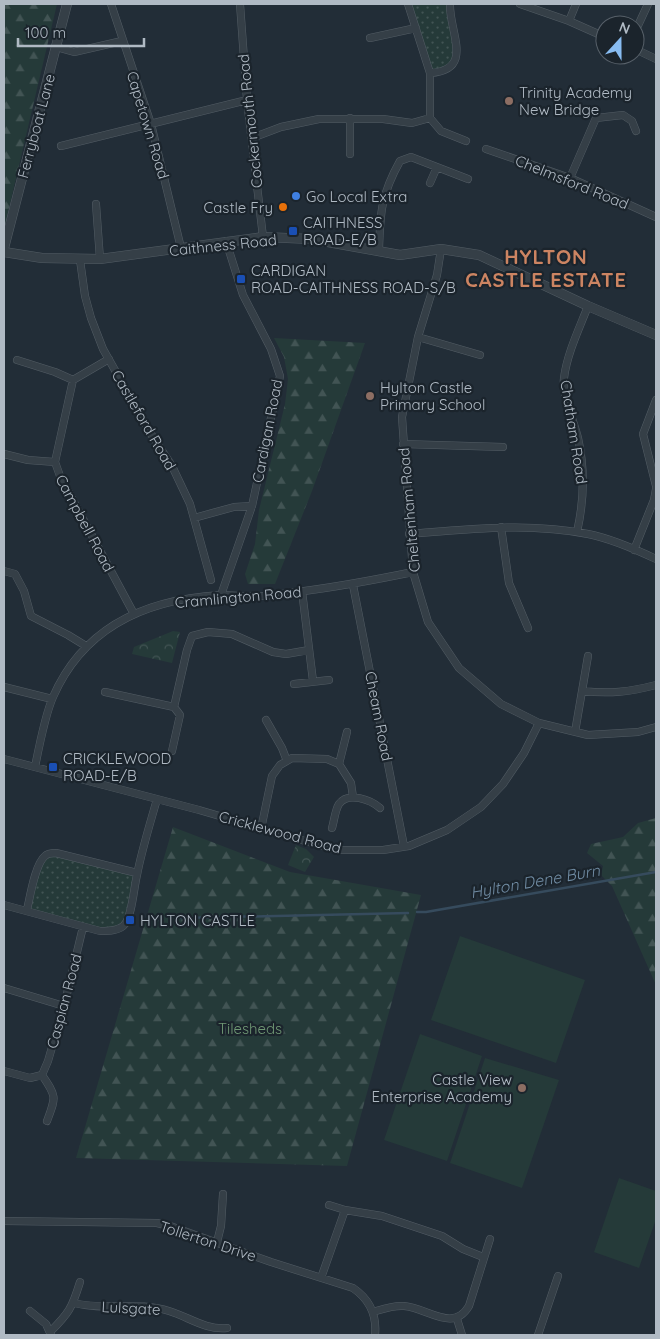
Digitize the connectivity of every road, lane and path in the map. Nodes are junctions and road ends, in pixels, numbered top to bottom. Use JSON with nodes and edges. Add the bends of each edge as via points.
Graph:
{"nodes":[{"id":1,"x":67,"y":4,"type":"edge"},
{"id":2,"x":111,"y":4,"type":"edge"},
{"id":3,"x":240,"y":4,"type":"edge"},
{"id":4,"x":408,"y":4,"type":"edge"},
{"id":5,"x":450,"y":4,"type":"edge"},
{"id":6,"x":520,"y":4,"type":"edge"},
{"id":7,"x":576,"y":4,"type":"edge"},
{"id":8,"x":569,"y":21,"type":"junction"},
{"id":9,"x":416,"y":28,"type":"junction"},
{"id":10,"x":595,"y":33,"type":"edge"},
{"id":11,"x":370,"y":38,"type":"dead end"},
{"id":12,"x":122,"y":41,"type":"junction"},
{"id":13,"x":56,"y":47,"type":"junction"},
{"id":14,"x":430,"y":73,"type":"junction"},
{"id":15,"x":247,"y":100,"type":"junction"},
{"id":16,"x":350,"y":118,"type":"junction"},
{"id":17,"x":430,"y":118,"type":"junction"},
{"id":18,"x":151,"y":124,"type":"junction"},
{"id":19,"x":636,"y":131,"type":"dead end"},
{"id":20,"x":252,"y":138,"type":"junction"},
{"id":21,"x":466,"y":141,"type":"dead end"},
{"id":22,"x":61,"y":146,"type":"dead end"},
{"id":23,"x":486,"y":149,"type":"dead end"},
{"id":24,"x":350,"y":154,"type":"dead end"},
{"id":25,"x":437,"y":167,"type":"junction"},
{"id":26,"x":570,"y":178,"type":"junction"},
{"id":27,"x":468,"y":179,"type":"dead end"},
{"id":28,"x":430,"y":183,"type":"dead end"},
{"id":29,"x":96,"y":204,"type":"dead end"},
{"id":30,"x":656,"y":217,"type":"edge"},
{"id":31,"x":263,"y":237,"type":"junction"},
{"id":32,"x":226,"y":241,"type":"junction"},
{"id":33,"x":181,"y":248,"type":"junction"},
{"id":34,"x":441,"y":249,"type":"junction"},
{"id":35,"x":4,"y":250,"type":"edge"},
{"id":36,"x":380,"y":251,"type":"junction"},
{"id":37,"x":80,"y":260,"type":"junction"},
{"id":38,"x":100,"y":260,"type":"junction"},
{"id":39,"x":588,"y":306,"type":"junction"},
{"id":40,"x":656,"y":334,"type":"edge"},
{"id":41,"x":418,"y":337,"type":"junction"},
{"id":42,"x":480,"y":355,"type":"dead end"},
{"id":43,"x":109,"y":359,"type":"junction"},
{"id":44,"x":17,"y":360,"type":"dead end"},
{"id":45,"x":73,"y":380,"type":"junction"},
{"id":46,"x":656,"y":400,"type":"edge"},
{"id":47,"x":403,"y":444,"type":"junction"},
{"id":48,"x":503,"y":447,"type":"dead end"},
{"id":49,"x":4,"y":454,"type":"edge"},
{"id":50,"x":55,"y":462,"type":"junction"},
{"id":51,"x":656,"y":487,"type":"edge"},
{"id":52,"x":252,"y":506,"type":"junction"},
{"id":53,"x":194,"y":518,"type":"junction"},
{"id":54,"x":502,"y":528,"type":"junction"},
{"id":55,"x":577,"y":532,"type":"junction"},
{"id":56,"x":409,"y":534,"type":"junction"},
{"id":57,"x":634,"y":550,"type":"junction"},
{"id":58,"x":656,"y":559,"type":"edge"},
{"id":59,"x":4,"y":571,"type":"edge"},
{"id":60,"x":413,"y":572,"type":"junction"},
{"id":61,"x":211,"y":580,"type":"dead end"},
{"id":62,"x":353,"y":585,"type":"junction"},
{"id":63,"x":302,"y":591,"type":"junction"},
{"id":64,"x":221,"y":595,"type":"junction"},
{"id":65,"x":134,"y":614,"type":"junction"},
{"id":66,"x":528,"y":628,"type":"dead end"},
{"id":67,"x":86,"y":646,"type":"junction"},
{"id":68,"x":309,"y":650,"type":"junction"},
{"id":69,"x":588,"y":656,"type":"dead end"},
{"id":70,"x":329,"y":680,"type":"dead end"},
{"id":71,"x":313,"y":681,"type":"junction"},
{"id":72,"x":294,"y":684,"type":"dead end"},
{"id":73,"x":656,"y":685,"type":"edge"},
{"id":74,"x":4,"y":687,"type":"edge"},
{"id":75,"x":582,"y":691,"type":"junction"},
{"id":76,"x":105,"y":692,"type":"dead end"},
{"id":77,"x":52,"y":699,"type":"junction"},
{"id":78,"x":174,"y":707,"type":"junction"},
{"id":79,"x":266,"y":720,"type":"dead end"},
{"id":80,"x":539,"y":723,"type":"junction"},
{"id":81,"x":656,"y":727,"type":"edge"},
{"id":82,"x":347,"y":732,"type":"dead end"},
{"id":83,"x":575,"y":732,"type":"junction"},
{"id":84,"x":172,"y":751,"type":"dead end"},
{"id":85,"x":4,"y":759,"type":"edge"},
{"id":86,"x":287,"y":761,"type":"junction"},
{"id":87,"x":339,"y":764,"type":"junction"},
{"id":88,"x":35,"y":767,"type":"junction"},
{"id":89,"x":352,"y":797,"type":"junction"},
{"id":90,"x":157,"y":799,"type":"junction"},
{"id":91,"x":380,"y":808,"type":"dead end"},
{"id":92,"x":332,"y":828,"type":"dead end"},
{"id":93,"x":261,"y":829,"type":"junction"},
{"id":94,"x":404,"y":846,"type":"junction"},
{"id":95,"x":137,"y":873,"type":"junction"},
{"id":96,"x":4,"y":905,"type":"edge"},
{"id":97,"x":26,"y":910,"type":"junction"},
{"id":98,"x":83,"y":927,"type":"junction"},
{"id":99,"x":4,"y":988,"type":"edge"},
{"id":100,"x":64,"y":1006,"type":"junction"},
{"id":101,"x":4,"y":1071,"type":"edge"},
{"id":102,"x":42,"y":1075,"type":"junction"},
{"id":103,"x":47,"y":1121,"type":"dead end"},
{"id":104,"x":223,"y":1194,"type":"dead end"},
{"id":105,"x":328,"y":1205,"type":"dead end"},
{"id":106,"x":345,"y":1210,"type":"junction"},
{"id":107,"x":4,"y":1221,"type":"edge"},
{"id":108,"x":490,"y":1239,"type":"dead end"},
{"id":109,"x":217,"y":1242,"type":"junction"},
{"id":110,"x":483,"y":1257,"type":"junction"},
{"id":111,"x":558,"y":1276,"type":"dead end"},
{"id":112,"x":321,"y":1278,"type":"junction"},
{"id":113,"x":80,"y":1282,"type":"dead end"},
{"id":114,"x":74,"y":1303,"type":"junction"},
{"id":115,"x":30,"y":1310,"type":"dead end"},
{"id":116,"x":373,"y":1312,"type":"junction"},
{"id":117,"x":457,"y":1319,"type":"junction"},
{"id":118,"x":227,"y":1328,"type":"dead end"},
{"id":119,"x":215,"y":1332,"type":"edge"},
{"id":120,"x":50,"y":1334,"type":"edge"},
{"id":121,"x":375,"y":1335,"type":"edge"},
{"id":122,"x":462,"y":1335,"type":"edge"},
{"id":123,"x":538,"y":1335,"type":"edge"}],
"edges":[{"from":1,"to":13,"type":"street","name":"Ferryboat Lane"},
{"from":2,"to":12,"type":"street","name":"Capetown Road"},
{"from":3,"to":15,"type":"street","name":"Cockermouth Road"},
{"from":4,"to":9,"type":"street"},
{"from":5,"to":14,"type":"street","via":[[458,54],[452,66],[442,72]]},
{"from":6,"to":8,"type":"street"},
{"from":7,"to":8,"type":"street"},
{"from":8,"to":10,"type":"street"},
{"from":9,"to":11,"type":"street"},
{"from":9,"to":14,"type":"street"},
{"from":12,"to":13,"type":"street","via":[[74,52]]},
{"from":12,"to":18,"type":"street","name":"Capetown Road"},
{"from":13,"to":35,"type":"street","name":"Ferryboat Lane"},
{"from":14,"to":17,"type":"street"},
{"from":15,"to":18,"type":"street"},
{"from":15,"to":20,"type":"street","name":"Cockermouth Road"},
{"from":16,"to":17,"type":"street","via":[[412,123]]},
{"from":16,"to":20,"type":"street","via":[[319,118]]},
{"from":16,"to":24,"type":"street"},
{"from":17,"to":21,"type":"street","via":[[441,131]]},
{"from":18,"to":22,"type":"street"},
{"from":18,"to":33,"type":"street","name":"Capetown Road"},
{"from":19,"to":26,"type":"street","via":[[632,121],[623,115],[596,118]]},
{"from":20,"to":31,"type":"street","name":"Cockermouth Road"},
{"from":23,"to":26,"type":"street","name":"Chelmsford Road"},
{"from":25,"to":27,"type":"street"},
{"from":25,"to":28,"type":"street"},
{"from":25,"to":36,"type":"street","via":[[410,156],[400,160],[381,206]]},
{"from":26,"to":30,"type":"street","name":"Chelmsford Road"},
{"from":29,"to":38,"type":"street"},
{"from":31,"to":32,"type":"street","name":"Caithness Road"},
{"from":31,"to":36,"type":"street","name":"Caithness Road","via":[[311,239]]},
{"from":32,"to":33,"type":"street","name":"Caithness Road"},
{"from":32,"to":52,"type":"street","name":"Cardigan Road","via":[[243,295],[271,349],[280,376]]},
{"from":33,"to":38,"type":"street","name":"Caithness Road"},
{"from":34,"to":36,"type":"street","name":"Caithness Road","via":[[400,255]]},
{"from":34,"to":39,"type":"street","name":"Caithness Road","via":[[479,255]]},
{"from":34,"to":41,"type":"street","name":"Cheltenham Road","via":[[437,275]]},
{"from":35,"to":37,"type":"street","name":"Caithness Road","via":[[42,258]]},
{"from":37,"to":38,"type":"street","name":"Caithness Road"},
{"from":37,"to":43,"type":"street","name":"Castleford Road","via":[[91,318]]},
{"from":39,"to":40,"type":"street","name":"Caithness Road"},
{"from":39,"to":55,"type":"street","name":"Chatham Road","via":[[563,380],[582,464],[582,512]]},
{"from":41,"to":42,"type":"street"},
{"from":41,"to":47,"type":"street","name":"Cheltenham Road","via":[[402,417]]},
{"from":43,"to":45,"type":"street"},
{"from":43,"to":53,"type":"street","name":"Castleford Road","via":[[172,466]]},
{"from":44,"to":45,"type":"street"},
{"from":45,"to":50,"type":"street","name":"Campbell Road"},
{"from":46,"to":51,"type":"street","via":[[643,434]]},
{"from":47,"to":48,"type":"street"},
{"from":47,"to":56,"type":"street","name":"Cheltenham Road"},
{"from":49,"to":50,"type":"street"},
{"from":50,"to":65,"type":"street","name":"Campbell Road"},
{"from":51,"to":57,"type":"street"},
{"from":52,"to":53,"type":"street","via":[[234,507]]},
{"from":52,"to":64,"type":"street","name":"Cardigan Road"},
{"from":53,"to":61,"type":"street","name":"Castleford Road"},
{"from":54,"to":55,"type":"street"},
{"from":54,"to":56,"type":"street"},
{"from":54,"to":66,"type":"street","via":[[509,583]]},
{"from":55,"to":57,"type":"street"},
{"from":56,"to":60,"type":"street","name":"Cheltenham Road"},
{"from":57,"to":58,"type":"street"},
{"from":59,"to":67,"type":"street","via":[[16,574],[31,616]]},
{"from":60,"to":62,"type":"street","name":"Cramlington Road"},
{"from":60,"to":80,"type":"street","name":"Cheltenham Road","via":[[428,622],[459,668],[501,704]]},
{"from":62,"to":63,"type":"street","name":"Cramlington Road"},
{"from":62,"to":94,"type":"street","name":"Cheam Road"},
{"from":63,"to":64,"type":"street","name":"Cramlington Road","via":[[259,596]]},
{"from":63,"to":68,"type":"street"},
{"from":64,"to":65,"type":"street","name":"Cramlington Road","via":[[171,602]]},
{"from":65,"to":67,"type":"street","name":"Cramlington Road"},
{"from":67,"to":77,"type":"street","name":"Cramlington Road","via":[[66,671]]},
{"from":68,"to":71,"type":"street"},
{"from":68,"to":78,"type":"street","via":[[286,654],[273,652],[232,634],[208,632],[192,636]]},
{"from":69,"to":75,"type":"street"},
{"from":70,"to":71,"type":"street"},
{"from":71,"to":72,"type":"street"},
{"from":73,"to":75,"type":"street","via":[[605,694]]},
{"from":74,"to":77,"type":"street"},
{"from":75,"to":83,"type":"street"},
{"from":76,"to":78,"type":"street"},
{"from":77,"to":88,"type":"street","name":"Cramlington Road"},
{"from":78,"to":84,"type":"street","via":[[180,715]]},
{"from":79,"to":86,"type":"street"},
{"from":80,"to":83,"type":"street","name":"Cheltenham Road"},
{"from":80,"to":94,"type":"street","name":"Cricklewood Road","via":[[524,753],[502,784],[480,807],[447,830]]},
{"from":81,"to":83,"type":"street","name":"Cheltenham Road","via":[[638,732],[588,735]]},
{"from":82,"to":87,"type":"street"},
{"from":85,"to":88,"type":"street","name":"Cricklewood Road"},
{"from":86,"to":87,"type":"street","via":[[292,758],[327,759]]},
{"from":86,"to":93,"type":"street","via":[[272,776]]},
{"from":87,"to":89,"type":"street","via":[[350,783]]},
{"from":88,"to":90,"type":"street","name":"Cricklewood Road"},
{"from":89,"to":91,"type":"street"},
{"from":89,"to":92,"type":"street","via":[[338,804]]},
{"from":90,"to":93,"type":"street","name":"Cricklewood Road"},
{"from":90,"to":95,"type":"street"},
{"from":93,"to":94,"type":"street","name":"Cricklewood Road","via":[[336,850],[383,850]]},
{"from":95,"to":97,"type":"street","via":[[56,852],[49,853],[38,864]]},
{"from":95,"to":98,"type":"street","via":[[126,923],[112,931]]},
{"from":96,"to":97,"type":"street"},
{"from":97,"to":98,"type":"street"},
{"from":98,"to":100,"type":"street","name":"Caspian Road"},
{"from":99,"to":100,"type":"street"},
{"from":100,"to":102,"type":"street","name":"Caspian Road"},
{"from":101,"to":102,"type":"street","via":[[30,1078]]},
{"from":102,"to":103,"type":"street","via":[[51,1088],[54,1101]]},
{"from":104,"to":109,"type":"street"},
{"from":105,"to":106,"type":"street"},
{"from":106,"to":110,"type":"street","via":[[382,1216],[442,1236]]},
{"from":106,"to":112,"type":"street"},
{"from":107,"to":109,"type":"street","name":"Tollerton Drive","via":[[157,1224]]},
{"from":108,"to":110,"type":"street"},
{"from":109,"to":112,"type":"street","name":"Tollerton Drive"},
{"from":110,"to":117,"type":"street","via":[[469,1306]]},
{"from":111,"to":123,"type":"street"},
{"from":112,"to":116,"type":"street","name":"Tollerton Drive","via":[[353,1288]]},
{"from":113,"to":114,"type":"street"},
{"from":114,"to":119,"type":"street","name":"Lulsgate","via":[[147,1306],[169,1311]]},
{"from":114,"to":120,"type":"street"},
{"from":115,"to":120,"type":"street","via":[[46,1324]]},
{"from":116,"to":117,"type":"street","via":[[404,1306]]},
{"from":116,"to":121,"type":"street"},
{"from":117,"to":122,"type":"street"},
{"from":118,"to":119,"type":"street","name":"Lulsgate"}]}
